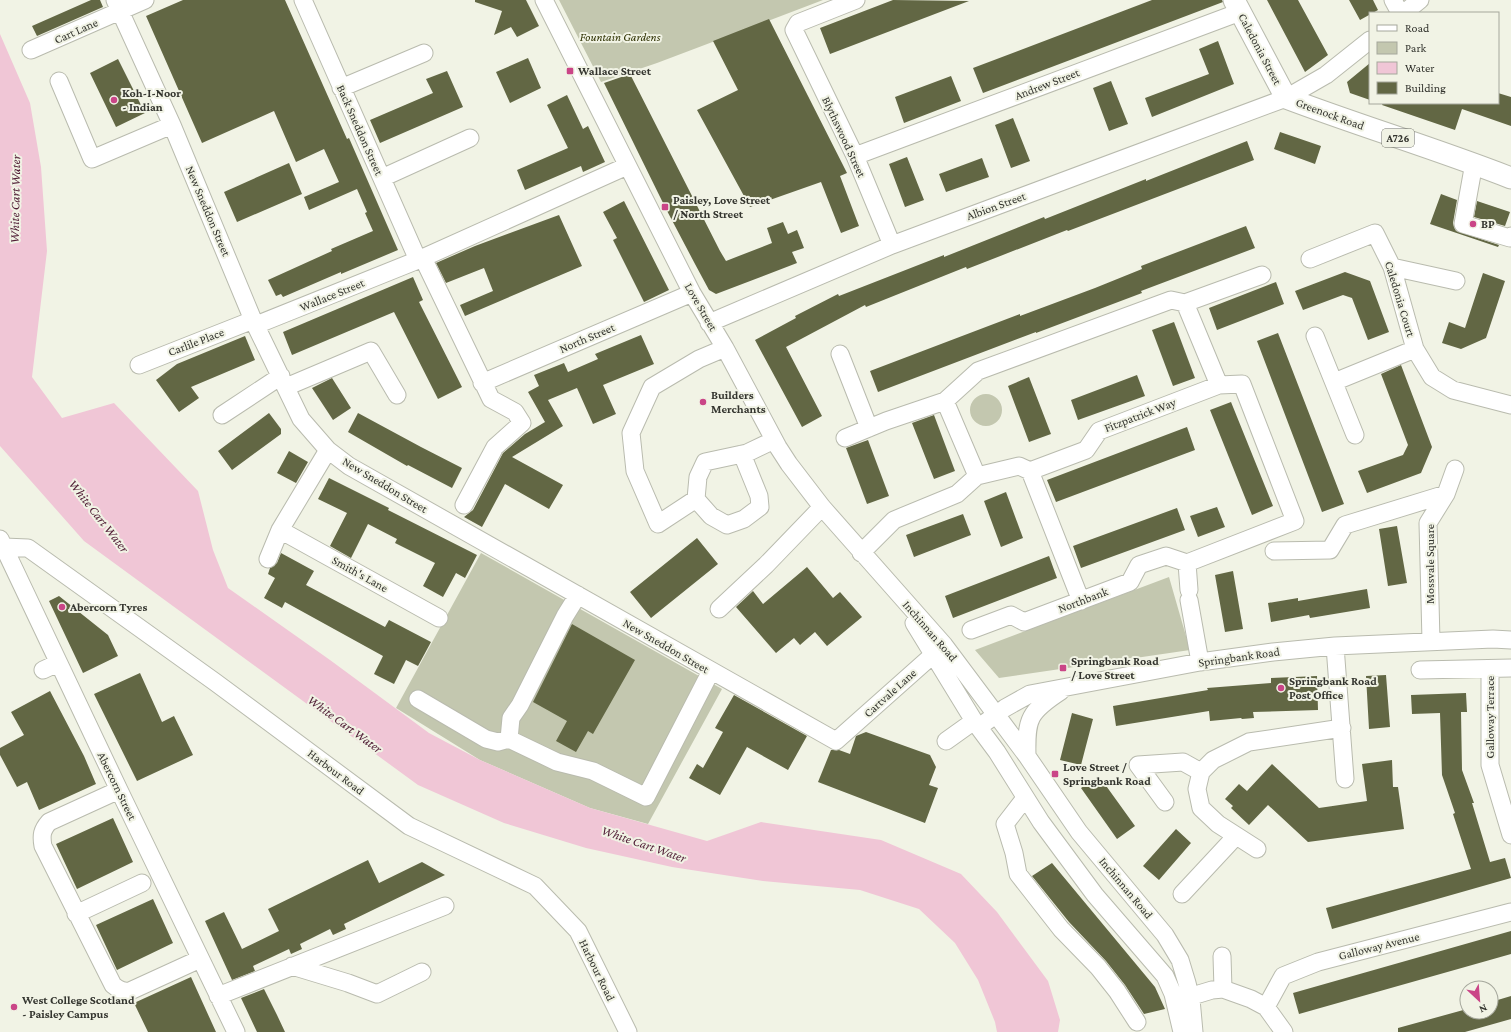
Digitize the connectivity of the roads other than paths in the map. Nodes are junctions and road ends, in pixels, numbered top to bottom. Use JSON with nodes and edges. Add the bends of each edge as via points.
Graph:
{"nodes":[{"id":1,"x":146,"y":0,"type":"edge"},
{"id":2,"x":303,"y":0,"type":"edge"},
{"id":3,"x":544,"y":0,"type":"edge"},
{"id":4,"x":856,"y":0,"type":"edge"},
{"id":5,"x":1393,"y":0,"type":"edge"},
{"id":6,"x":1420,"y":0,"type":"edge"},
{"id":7,"x":118,"y":6,"type":"edge"},
{"id":8,"x":1237,"y":6,"type":"edge"},
{"id":9,"x":1399,"y":12,"type":"edge"},
{"id":10,"x":1405,"y":12,"type":"edge"},
{"id":11,"x":1369,"y":41,"type":"edge"},
{"id":12,"x":31,"y":50,"type":"dead end"},
{"id":13,"x":424,"y":53,"type":"dead end"},
{"id":14,"x":59,"y":81,"type":"dead end"},
{"id":15,"x":341,"y":88,"type":"junction"},
{"id":16,"x":1286,"y":98,"type":"junction"},
{"id":17,"x":172,"y":125,"type":"junction"},
{"id":18,"x":470,"y":138,"type":"dead end"},
{"id":19,"x":855,"y":156,"type":"junction"},
{"id":20,"x":1474,"y":163,"type":"junction"},
{"id":21,"x":627,"y":166,"type":"junction"},
{"id":22,"x":382,"y":178,"type":"junction"},
{"id":23,"x":1511,"y":178,"type":"edge"},
{"id":24,"x":1511,"y":236,"type":"edge"},
{"id":25,"x":892,"y":245,"type":"junction"},
{"id":26,"x":420,"y":259,"type":"junction"},
{"id":27,"x":1310,"y":259,"type":"dead end"},
{"id":28,"x":1392,"y":267,"type":"junction"},
{"id":29,"x":1262,"y":275,"type":"dead end"},
{"id":30,"x":1456,"y":281,"type":"dead end"},
{"id":31,"x":692,"y":293,"type":"junction"},
{"id":32,"x":1185,"y":303,"type":"junction"},
{"id":33,"x":255,"y":322,"type":"junction"},
{"id":34,"x":709,"y":323,"type":"junction"},
{"id":35,"x":1315,"y":336,"type":"dead end"},
{"id":36,"x":725,"y":348,"type":"junction"},
{"id":37,"x":1415,"y":349,"type":"junction"},
{"id":38,"x":840,"y":354,"type":"dead end"},
{"id":39,"x":139,"y":365,"type":"dead end"},
{"id":40,"x":283,"y":381,"type":"junction"},
{"id":41,"x":1334,"y":382,"type":"junction"},
{"id":42,"x":482,"y":383,"type":"junction"},
{"id":43,"x":1219,"y":385,"type":"junction"},
{"id":44,"x":397,"y":395,"type":"dead end"},
{"id":45,"x":944,"y":401,"type":"junction"},
{"id":46,"x":1511,"y":405,"type":"edge"},
{"id":47,"x":222,"y":415,"type":"dead end"},
{"id":48,"x":869,"y":428,"type":"junction"},
{"id":49,"x":1355,"y":435,"type":"dead end"},
{"id":50,"x":845,"y":438,"type":"dead end"},
{"id":51,"x":774,"y":440,"type":"junction"},
{"id":52,"x":328,"y":450,"type":"junction"},
{"id":53,"x":742,"y":454,"type":"junction"},
{"id":54,"x":1455,"y":469,"type":"dead end"},
{"id":55,"x":1030,"y":471,"type":"junction"},
{"id":56,"x":977,"y":476,"type":"junction"},
{"id":57,"x":1446,"y":494,"type":"junction"},
{"id":58,"x":696,"y":499,"type":"junction"},
{"id":59,"x":464,"y":506,"type":"dead end"},
{"id":60,"x":822,"y":507,"type":"junction"},
{"id":61,"x":280,"y":530,"type":"junction"},
{"id":62,"x":2,"y":543,"type":"edge"},
{"id":63,"x":1274,"y":551,"type":"dead end"},
{"id":64,"x":861,"y":552,"type":"junction"},
{"id":65,"x":268,"y":559,"type":"dead end"},
{"id":66,"x":1187,"y":563,"type":"junction"},
{"id":67,"x":895,"y":591,"type":"joint"},
{"id":68,"x":578,"y":595,"type":"junction"},
{"id":69,"x":1081,"y":600,"type":"junction"},
{"id":70,"x":719,"y":609,"type":"dead end"},
{"id":71,"x":439,"y":618,"type":"dead end"},
{"id":72,"x":971,"y":630,"type":"dead end"},
{"id":73,"x":1511,"y":640,"type":"edge"},
{"id":74,"x":1431,"y":642,"type":"junction"},
{"id":75,"x":1336,"y":646,"type":"junction"},
{"id":76,"x":939,"y":650,"type":"junction"},
{"id":77,"x":1200,"y":662,"type":"junction"},
{"id":78,"x":1511,"y":668,"type":"edge"},
{"id":79,"x":1490,"y":669,"type":"junction"},
{"id":80,"x":1420,"y":670,"type":"dead end"},
{"id":81,"x":711,"y":671,"type":"junction"},
{"id":82,"x":1066,"y":687,"type":"junction"},
{"id":83,"x":418,"y":699,"type":"dead end"},
{"id":84,"x":996,"y":714,"type":"junction"},
{"id":85,"x":976,"y":724,"type":"junction"},
{"id":86,"x":1342,"y":728,"type":"junction"},
{"id":87,"x":509,"y":739,"type":"junction"},
{"id":88,"x":836,"y":741,"type":"joint"},
{"id":89,"x":946,"y":741,"type":"dead end"},
{"id":90,"x":1027,"y":756,"type":"junction"},
{"id":91,"x":1201,"y":772,"type":"junction"},
{"id":92,"x":1345,"y":779,"type":"dead end"},
{"id":93,"x":119,"y":790,"type":"junction"},
{"id":94,"x":1025,"y":798,"type":"junction"},
{"id":95,"x":1165,"y":802,"type":"dead end"},
{"id":96,"x":1511,"y":834,"type":"edge"},
{"id":97,"x":1236,"y":836,"type":"junction"},
{"id":98,"x":1257,"y":849,"type":"dead end"},
{"id":99,"x":142,"y":883,"type":"dead end"},
{"id":100,"x":1182,"y":894,"type":"dead end"},
{"id":101,"x":445,"y":906,"type":"dead end"},
{"id":102,"x":1511,"y":912,"type":"edge"},
{"id":103,"x":76,"y":914,"type":"junction"},
{"id":104,"x":1222,"y":956,"type":"dead end"},
{"id":105,"x":200,"y":959,"type":"junction"},
{"id":106,"x":292,"y":966,"type":"junction"},
{"id":107,"x":422,"y":972,"type":"dead end"},
{"id":108,"x":1223,"y":989,"type":"junction"},
{"id":109,"x":218,"y":996,"type":"junction"},
{"id":110,"x":1182,"y":999,"type":"junction"},
{"id":111,"x":1266,"y":1006,"type":"junction"},
{"id":112,"x":1137,"y":1022,"type":"dead end"},
{"id":113,"x":236,"y":1032,"type":"edge"},
{"id":114,"x":628,"y":1032,"type":"edge"},
{"id":115,"x":1182,"y":1032,"type":"edge"},
{"id":116,"x":1194,"y":1032,"type":"edge"},
{"id":117,"x":1284,"y":1032,"type":"edge"}],
"edges":[{"from":1,"to":7,"type":"street","name":"Cart Lane"},
{"from":2,"to":15,"type":"street","name":"Back Sneddon Street"},
{"from":3,"to":21,"type":"street","name":"Love Street"},
{"from":4,"to":19,"type":"street","name":"Blythswood Street","via":[[798,23],[794,30]]},
{"from":5,"to":9,"type":"street"},
{"from":6,"to":10,"type":"street"},
{"from":7,"to":12,"type":"street","name":"Cart Lane"},
{"from":7,"to":17,"type":"street","name":"New Sneddon Street"},
{"from":8,"to":16,"type":"main road","name":"Caledonia Street"},
{"from":8,"to":19,"type":"street","name":"Andrew Street"},
{"from":11,"to":16,"type":"street","name":"Albion Street","via":[[1326,75]]},
{"from":13,"to":15,"type":"street"},
{"from":14,"to":17,"type":"street","via":[[92,159]]},
{"from":15,"to":22,"type":"street","name":"Back Sneddon Street"},
{"from":16,"to":20,"type":"main road","name":"Greenock Road","number":"A726","via":[[1340,119]]},
{"from":16,"to":25,"type":"street","name":"Albion Street"},
{"from":17,"to":33,"type":"street","name":"New Sneddon Street"},
{"from":18,"to":22,"type":"street"},
{"from":19,"to":25,"type":"street","name":"Blythswood Street"},
{"from":20,"to":23,"type":"main road","name":"Greenock Road","number":"A726"},
{"from":20,"to":24,"type":"street","via":[[1463,224],[1510,238]]},
{"from":21,"to":26,"type":"street","name":"Wallace Street"},
{"from":21,"to":31,"type":"street","name":"Love Street"},
{"from":22,"to":26,"type":"street","name":"Back Sneddon Street"},
{"from":25,"to":34,"type":"street","name":"Albion Street"},
{"from":26,"to":33,"type":"street","name":"Wallace Street"},
{"from":26,"to":42,"type":"street","name":"Back Sneddon Street"},
{"from":27,"to":28,"type":"street","name":"Caledonia Court","via":[[1375,233]]},
{"from":28,"to":30,"type":"street"},
{"from":28,"to":37,"type":"street","name":"Caledonia Court"},
{"from":29,"to":32,"type":"street"},
{"from":31,"to":34,"type":"street","name":"Love Street"},
{"from":31,"to":42,"type":"street","name":"North Street"},
{"from":32,"to":43,"type":"street"},
{"from":32,"to":45,"type":"street","via":[[1171,300],[978,371]]},
{"from":33,"to":39,"type":"street","name":"Carlile Place"},
{"from":33,"to":40,"type":"street","name":"New Sneddon Street"},
{"from":34,"to":36,"type":"street","name":"Love Street"},
{"from":35,"to":41,"type":"street"},
{"from":36,"to":51,"type":"street","name":"Love Street"},
{"from":36,"to":58,"type":"street","via":[[652,387],[631,433],[635,471],[658,524]]},
{"from":37,"to":41,"type":"street","name":"Caledonia Court"},
{"from":37,"to":46,"type":"street","via":[[1432,377],[1453,390]]},
{"from":38,"to":48,"type":"street"},
{"from":40,"to":44,"type":"street","via":[[371,351]]},
{"from":40,"to":47,"type":"street"},
{"from":40,"to":52,"type":"street","name":"New Sneddon Street","via":[[301,419]]},
{"from":41,"to":49,"type":"street"},
{"from":42,"to":59,"type":"street","name":"Back Sneddon Street","via":[[491,399],[515,412],[522,423],[495,446]]},
{"from":43,"to":55,"type":"street","name":"Fitzpatrick Way","via":[[1100,431],[1086,450]]},
{"from":43,"to":66,"type":"street","name":"Fitzpatrick Way","via":[[1242,384],[1295,521]]},
{"from":45,"to":48,"type":"street"},
{"from":45,"to":56,"type":"street"},
{"from":48,"to":50,"type":"street"},
{"from":51,"to":53,"type":"street"},
{"from":51,"to":60,"type":"street","name":"Love Street"},
{"from":52,"to":61,"type":"street"},
{"from":52,"to":68,"type":"street","name":"New Sneddon Street","via":[[349,466]]},
{"from":53,"to":58,"type":"street","via":[[705,462],[698,477]]},
{"from":53,"to":58,"type":"street","via":[[759,496],[760,507],[744,519],[727,525],[711,516]]},
{"from":54,"to":57,"type":"street","name":"Mossvale Square"},
{"from":55,"to":56,"type":"street","via":[[1019,466]]},
{"from":55,"to":69,"type":"street"},
{"from":56,"to":64,"type":"street","via":[[957,494],[894,520]]},
{"from":57,"to":63,"type":"street","via":[[1345,524],[1330,550]]},
{"from":57,"to":74,"type":"street","name":"Mossvale Square","via":[[1428,523]]},
{"from":60,"to":64,"type":"street","name":"Love Street"},
{"from":60,"to":70,"type":"street"},
{"from":61,"to":65,"type":"street"},
{"from":61,"to":71,"type":"street","name":"Smith's Lane"},
{"from":62,"to":93,"type":"street","name":"Abercorn Street","via":[[50,666]]},
{"from":62,"to":114,"type":"street","name":"Harbour Road","via":[[28,548],[409,826],[535,886],[578,931]]},
{"from":64,"to":67,"type":"street","name":"Love Street"},
{"from":66,"to":69,"type":"street","name":"Northbank","via":[[1166,556],[1139,565],[1130,582]]},
{"from":66,"to":77,"type":"street","via":[[1189,595]]},
{"from":67,"to":76,"type":"street","name":"Inchinnan Road"},
{"from":68,"to":81,"type":"street","name":"New Sneddon Street"},
{"from":68,"to":87,"type":"street","via":[[511,718]]},
{"from":69,"to":72,"type":"street","name":"Northbank","via":[[1024,622],[1011,615]]},
{"from":73,"to":74,"type":"street","name":"Springbank Road"},
{"from":74,"to":75,"type":"street","name":"Springbank Road"},
{"from":75,"to":77,"type":"street","name":"Springbank Road"},
{"from":75,"to":86,"type":"street"},
{"from":76,"to":84,"type":"street","name":"Inchinnan Road"},
{"from":76,"to":85,"type":"street","name":"Inchinnan Road"},
{"from":76,"to":88,"type":"street","name":"Cartvale Lane"},
{"from":77,"to":82,"type":"street","name":"Springbank Road"},
{"from":78,"to":79,"type":"street","name":"Galloway Terrace"},
{"from":79,"to":80,"type":"street","name":"Galloway Terrace"},
{"from":79,"to":96,"type":"street","name":"Galloway Terrace","via":[[1490,765]]},
{"from":81,"to":87,"type":"street","via":[[646,796],[593,771],[557,762]]},
{"from":81,"to":88,"type":"street","name":"New Sneddon Street"},
{"from":82,"to":84,"type":"street","name":"Springbank Road","via":[[1030,694]]},
{"from":82,"to":90,"type":"street","via":[[1033,712],[1026,735]]},
{"from":83,"to":87,"type":"street","via":[[486,739],[498,742]]},
{"from":84,"to":85,"type":"street","name":"Springbank Road"},
{"from":84,"to":90,"type":"street","name":"Inchinnan Road"},
{"from":85,"to":89,"type":"street","name":"Springbank Road"},
{"from":85,"to":94,"type":"street","name":"Inchinnan Road","via":[[997,752]]},
{"from":86,"to":91,"type":"street","via":[[1249,742],[1213,760]]},
{"from":86,"to":92,"type":"street"},
{"from":90,"to":110,"type":"street","name":"Inchinnan Road","via":[[1079,832],[1165,935],[1180,960]]},
{"from":91,"to":95,"type":"street","via":[[1183,762],[1138,765]]},
{"from":91,"to":97,"type":"street","via":[[1197,789],[1201,808]]},
{"from":93,"to":103,"type":"street","via":[[50,822],[41,835],[43,846]]},
{"from":93,"to":105,"type":"street","name":"Abercorn Street"},
{"from":94,"to":110,"type":"street","name":"Inchinnan Road","via":[[1095,895]]},
{"from":94,"to":112,"type":"street","via":[[1005,824],[1018,874],[1061,929],[1098,967]]},
{"from":97,"to":98,"type":"street"},
{"from":97,"to":100,"type":"street"},
{"from":99,"to":103,"type":"street"},
{"from":101,"to":106,"type":"street"},
{"from":102,"to":111,"type":"street","name":"Galloway Avenue","via":[[1318,962],[1283,976]]},
{"from":103,"to":105,"type":"street","via":[[113,985],[124,992]]},
{"from":104,"to":108,"type":"street"},
{"from":105,"to":109,"type":"street","name":"Abercorn Street"},
{"from":106,"to":107,"type":"street","via":[[377,994]]},
{"from":106,"to":109,"type":"street"},
{"from":108,"to":110,"type":"street"},
{"from":108,"to":111,"type":"street"},
{"from":109,"to":113,"type":"street","name":"Abercorn Street"},
{"from":110,"to":115,"type":"street","name":"Inchinnan Road"},
{"from":110,"to":116,"type":"street","name":"Inchinnan Road"},
{"from":111,"to":117,"type":"street"}]}
